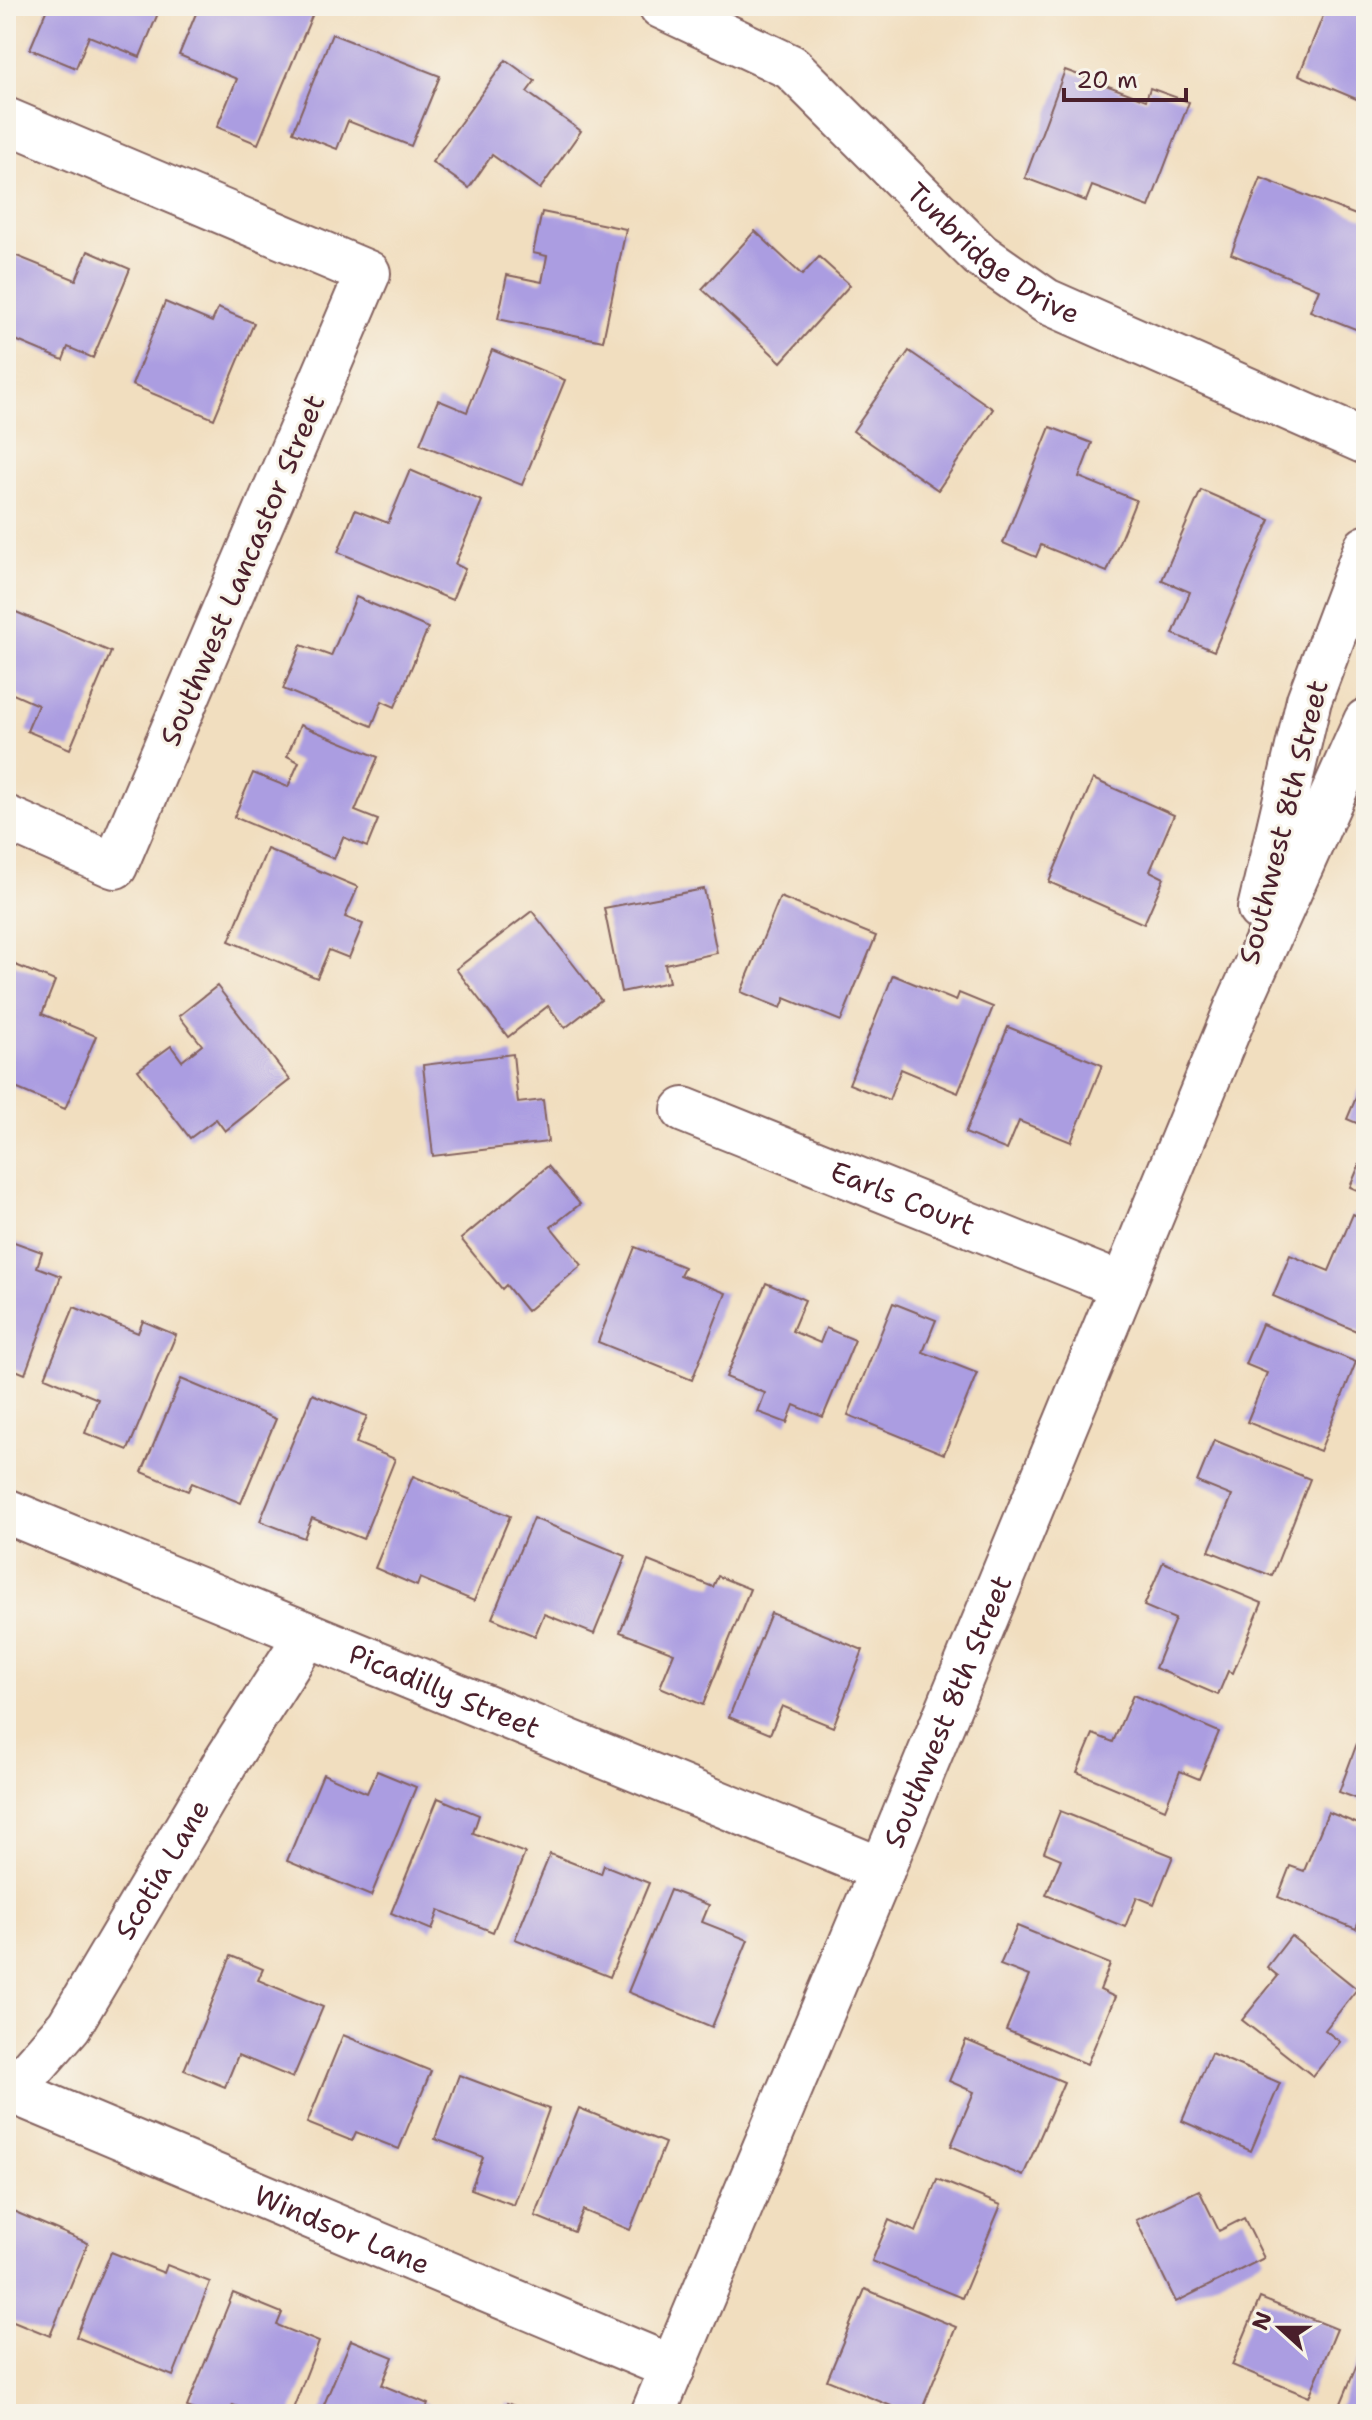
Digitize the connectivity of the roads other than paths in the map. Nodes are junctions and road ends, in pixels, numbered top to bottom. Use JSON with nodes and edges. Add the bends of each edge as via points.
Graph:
{"nodes":[{"id":1,"x":661,"y":6,"type":"edge"},
{"id":2,"x":6,"y":120,"type":"edge"},
{"id":3,"x":1366,"y":442,"type":"edge"},
{"id":4,"x":1366,"y":548,"type":"edge"},
{"id":5,"x":1366,"y":721,"type":"edge"},
{"id":6,"x":6,"y":818,"type":"edge"},
{"id":7,"x":1237,"y":1008,"type":"junction"},
{"id":8,"x":684,"y":1110,"type":"dead end"},
{"id":9,"x":1123,"y":1286,"type":"junction"},
{"id":10,"x":6,"y":1511,"type":"edge"},
{"id":11,"x":307,"y":1635,"type":"junction"},
{"id":12,"x":882,"y":1870,"type":"junction"},
{"id":13,"x":9,"y":2093,"type":"edge"},
{"id":14,"x":673,"y":2368,"type":"junction"},
{"id":15,"x":653,"y":2414,"type":"edge"}],
"edges":[{"from":1,"to":3,"type":"street","name":"Tunbridge Drive","via":[[791,67],[980,255],[1046,301]]},
{"from":2,"to":6,"type":"street","name":"Southwest Lancastor Street","via":[[368,273],[115,866]]},
{"from":4,"to":7,"type":"street","name":"Southwest 8th Street","via":[[1309,700]]},
{"from":5,"to":7,"type":"street","name":"Southwest 8th Street"},
{"from":7,"to":9,"type":"street","name":"Southwest 8th Street"},
{"from":8,"to":9,"type":"street","name":"Earls Court"},
{"from":9,"to":12,"type":"street","name":"Southwest 8th Street"},
{"from":10,"to":11,"type":"street","name":"Picadilly Street"},
{"from":11,"to":12,"type":"street","name":"Picadilly Street"},
{"from":11,"to":13,"type":"street","name":"Scotia Lane","via":[[69,2026]]},
{"from":12,"to":14,"type":"street","name":"Southwest 8th Street"},
{"from":13,"to":14,"type":"street","name":"Windsor Lane"},
{"from":14,"to":15,"type":"street","name":"Southwest 8th Street"}]}
